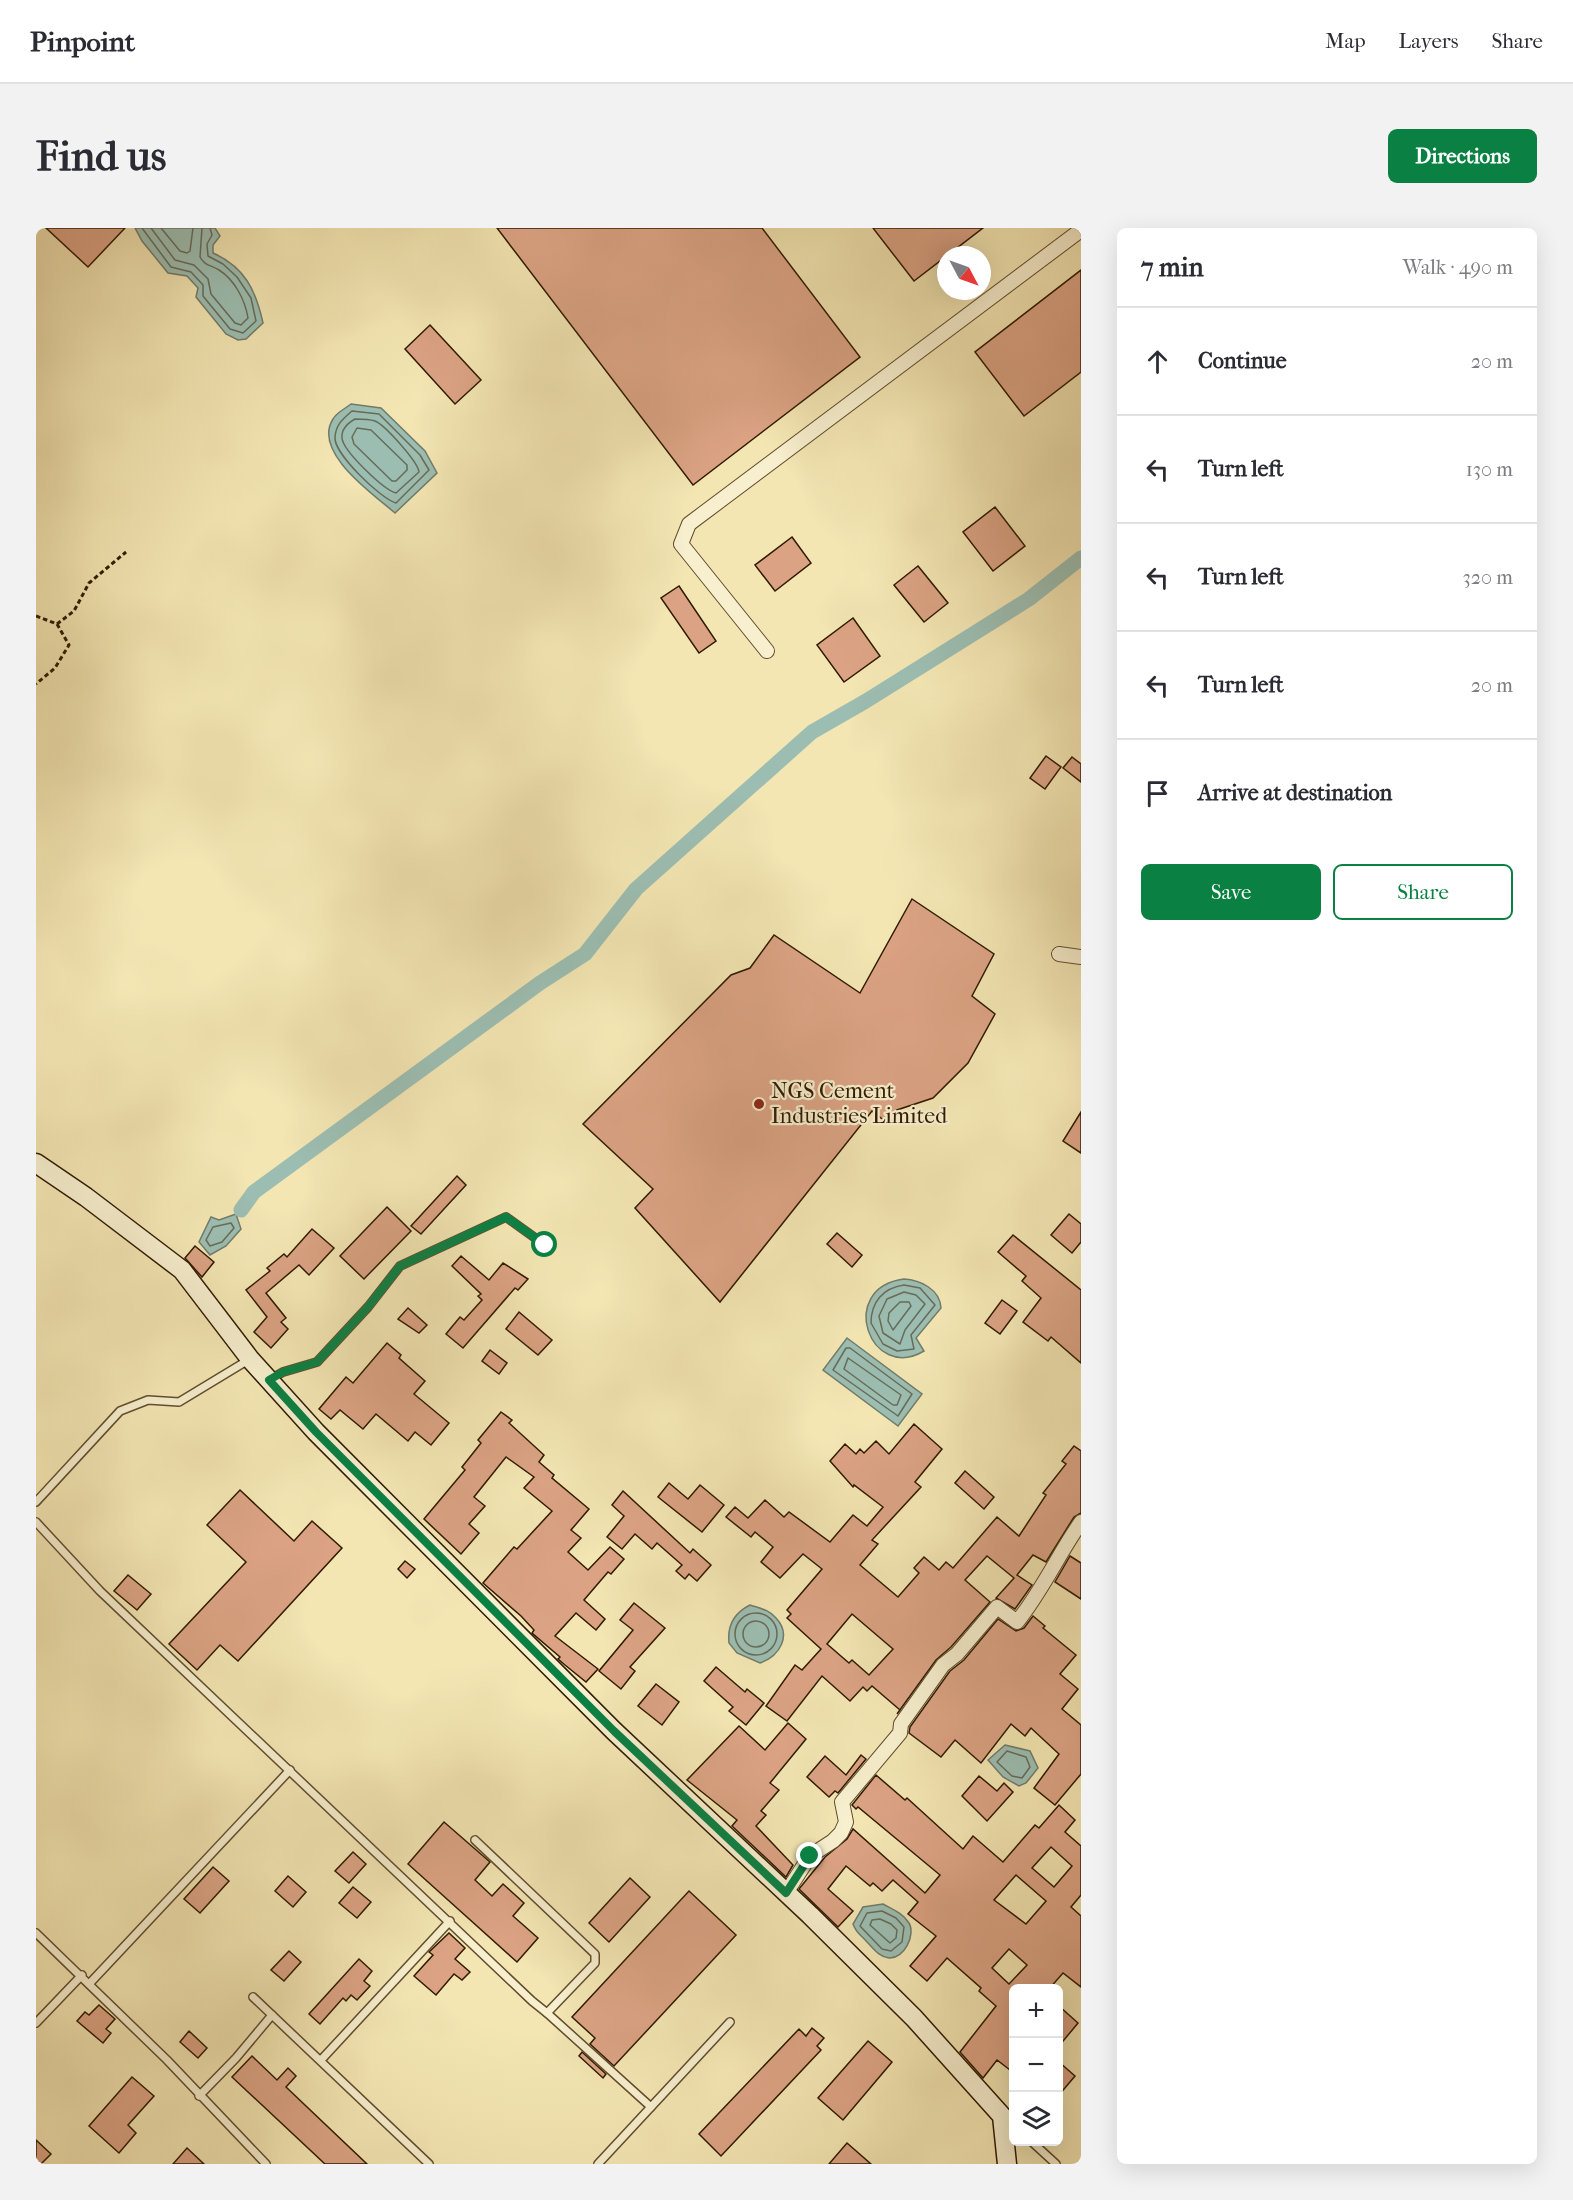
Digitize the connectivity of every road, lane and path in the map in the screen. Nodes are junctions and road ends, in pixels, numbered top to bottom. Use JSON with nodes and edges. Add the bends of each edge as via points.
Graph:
{"nodes":[{"id":1,"x":1081,"y":230,"type":"edge"},
{"id":2,"x":126,"y":552,"type":"dead end"},
{"id":3,"x":36,"y":616,"type":"edge"},
{"id":4,"x":57,"y":624,"type":"junction"},
{"id":5,"x":767,"y":651,"type":"dead end"},
{"id":6,"x":36,"y":684,"type":"edge"},
{"id":7,"x":1059,"y":954,"type":"dead end"},
{"id":8,"x":1081,"y":957,"type":"edge"},
{"id":9,"x":36,"y":1163,"type":"edge"},
{"id":10,"x":545,"y":1245,"type":"dead end"},
{"id":11,"x":250,"y":1359,"type":"junction"},
{"id":12,"x":269,"y":1380,"type":"junction"},
{"id":13,"x":36,"y":1502,"type":"edge"},
{"id":14,"x":36,"y":1522,"type":"edge"},
{"id":15,"x":1081,"y":1522,"type":"edge"},
{"id":16,"x":290,"y":1770,"type":"junction"},
{"id":17,"x":475,"y":1840,"type":"dead end"},
{"id":18,"x":786,"y":1893,"type":"junction"},
{"id":19,"x":450,"y":1921,"type":"junction"},
{"id":20,"x":36,"y":1934,"type":"edge"},
{"id":21,"x":82,"y":1975,"type":"junction"},
{"id":22,"x":90,"y":1983,"type":"junction"},
{"id":23,"x":253,"y":1997,"type":"dead end"},
{"id":24,"x":547,"y":2013,"type":"junction"},
{"id":25,"x":272,"y":2015,"type":"junction"},
{"id":26,"x":730,"y":2022,"type":"dead end"},
{"id":27,"x":36,"y":2023,"type":"edge"},
{"id":28,"x":321,"y":2060,"type":"junction"},
{"id":29,"x":199,"y":2096,"type":"junction"},
{"id":30,"x":651,"y":2107,"type":"junction"},
{"id":31,"x":1008,"y":2121,"type":"edge"},
{"id":32,"x":1036,"y":2146,"type":"edge"},
{"id":33,"x":266,"y":2164,"type":"edge"},
{"id":34,"x":429,"y":2164,"type":"edge"},
{"id":35,"x":598,"y":2164,"type":"edge"},
{"id":36,"x":1008,"y":2164,"type":"edge"},
{"id":37,"x":1056,"y":2164,"type":"edge"}],
"edges":[{"from":1,"to":5,"type":"street","via":[[689,524],[681,544]]},
{"from":2,"to":4,"type":"path","via":[[89,583],[74,611]]},
{"from":3,"to":4,"type":"path"},
{"from":4,"to":6,"type":"path","via":[[69,645],[55,668]]},
{"from":7,"to":8,"type":"street"},
{"from":9,"to":11,"type":"street","via":[[182,1270]]},
{"from":10,"to":12,"type":"lane","via":[[506,1217],[463,1235],[400,1266],[317,1362]]},
{"from":11,"to":12,"type":"street"},
{"from":11,"to":13,"type":"lane","via":[[179,1401],[148,1400],[120,1411]]},
{"from":12,"to":18,"type":"street","via":[[614,1731]]},
{"from":14,"to":16,"type":"lane","via":[[100,1591]]},
{"from":15,"to":18,"type":"street","via":[[1038,1596],[1017,1623],[997,1606],[937,1672],[901,1724],[900,1732],[842,1802],[846,1822],[841,1833],[810,1856]]},
{"from":16,"to":19,"type":"lane"},
{"from":16,"to":22,"type":"lane"},
{"from":17,"to":24,"type":"lane","via":[[595,1954],[595,1963]]},
{"from":18,"to":31,"type":"street","via":[[914,2018]]},
{"from":19,"to":24,"type":"lane"},
{"from":19,"to":28,"type":"lane"},
{"from":20,"to":21,"type":"lane"},
{"from":21,"to":22,"type":"lane"},
{"from":21,"to":27,"type":"lane"},
{"from":22,"to":29,"type":"lane"},
{"from":23,"to":25,"type":"lane"},
{"from":24,"to":30,"type":"lane"},
{"from":25,"to":28,"type":"lane"},
{"from":25,"to":29,"type":"lane"},
{"from":26,"to":30,"type":"lane"},
{"from":28,"to":34,"type":"lane"},
{"from":29,"to":33,"type":"lane"},
{"from":30,"to":35,"type":"lane"},
{"from":31,"to":36,"type":"street"},
{"from":32,"to":37,"type":"lane"}]}
